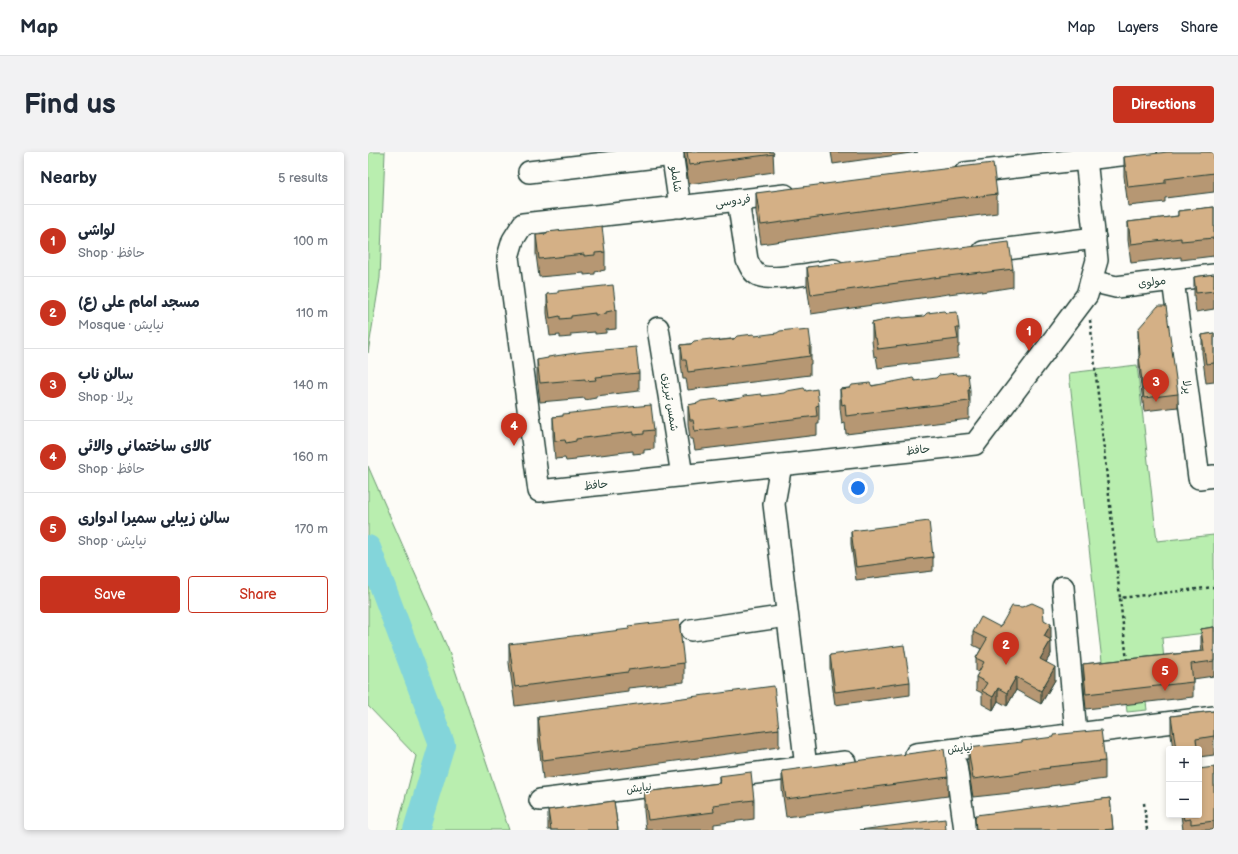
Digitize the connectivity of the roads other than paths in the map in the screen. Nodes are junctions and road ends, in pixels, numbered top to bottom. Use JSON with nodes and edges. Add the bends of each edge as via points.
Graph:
{"nodes":[{"id":1,"x":1146,"y":152,"type":"edge"},
{"id":2,"x":672,"y":154,"type":"edge"},
{"id":3,"x":1086,"y":154,"type":"edge"},
{"id":4,"x":529,"y":172,"type":"dead end"},
{"id":5,"x":944,"y":176,"type":"edge"},
{"id":6,"x":801,"y":193,"type":"edge"},
{"id":7,"x":738,"y":200,"type":"junction"},
{"id":8,"x":680,"y":207,"type":"junction"},
{"id":9,"x":1095,"y":238,"type":"junction"},
{"id":10,"x":963,"y":254,"type":"edge"},
{"id":11,"x":855,"y":268,"type":"edge"},
{"id":12,"x":1214,"y":275,"type":"edge"},
{"id":13,"x":1173,"y":280,"type":"junction"},
{"id":14,"x":1089,"y":288,"type":"junction"},
{"id":15,"x":658,"y":328,"type":"dead end"},
{"id":16,"x":781,"y":465,"type":"junction"},
{"id":17,"x":682,"y":475,"type":"junction"},
{"id":18,"x":1214,"y":476,"type":"edge"},
{"id":19,"x":539,"y":491,"type":"joint"},
{"id":20,"x":1063,"y":587,"type":"dead end"},
{"id":21,"x":787,"y":616,"type":"junction"},
{"id":22,"x":691,"y":630,"type":"dead end"},
{"id":23,"x":1214,"y":717,"type":"edge"},
{"id":24,"x":1076,"y":734,"type":"junction"},
{"id":25,"x":901,"y":756,"type":"edge"},
{"id":26,"x":862,"y":760,"type":"edge"},
{"id":27,"x":956,"y":765,"type":"dead end"},
{"id":28,"x":806,"y":767,"type":"junction"},
{"id":29,"x":540,"y":800,"type":"dead end"},
{"id":30,"x":965,"y":830,"type":"edge"}],
"edges":[{"from":1,"to":3,"type":"street"},
{"from":2,"to":4,"type":"street"},
{"from":2,"to":8,"type":"street","name":"شاملو"},
{"from":3,"to":5,"type":"street"},
{"from":3,"to":9,"type":"street","name":"حافظ"},
{"from":6,"to":7,"type":"street","name":"فردوسی"},
{"from":7,"to":8,"type":"street","name":"فردوسی"},
{"from":7,"to":11,"type":"street","via":[[747,260],[756,274],[769,278]]},
{"from":8,"to":19,"type":"street","name":"فردوسی","via":[[523,224],[513,240],[508,257]]},
{"from":9,"to":10,"type":"street"},
{"from":9,"to":14,"type":"street","name":"حافظ","via":[[1097,260]]},
{"from":12,"to":13,"type":"street","name":"مولوی"},
{"from":13,"to":14,"type":"street","name":"مولوی"},
{"from":13,"to":18,"type":"street","name":"پرلا","via":[[1199,478]]},
{"from":14,"to":16,"type":"street","name":"حافظ","via":[[975,444]]},
{"from":15,"to":17,"type":"street","name":"شمس تبریزی"},
{"from":16,"to":17,"type":"street","name":"حافظ"},
{"from":16,"to":21,"type":"street","via":[[774,504]]},
{"from":17,"to":19,"type":"street","name":"حافظ"},
{"from":20,"to":24,"type":"street"},
{"from":21,"to":22,"type":"street"},
{"from":21,"to":28,"type":"street"},
{"from":23,"to":24,"type":"street","name":"نیایش"},
{"from":24,"to":25,"type":"street","name":"نیایش"},
{"from":26,"to":28,"type":"street","name":"نیایش"},
{"from":27,"to":30,"type":"street"},
{"from":28,"to":29,"type":"street","name":"نیایش"}]}
